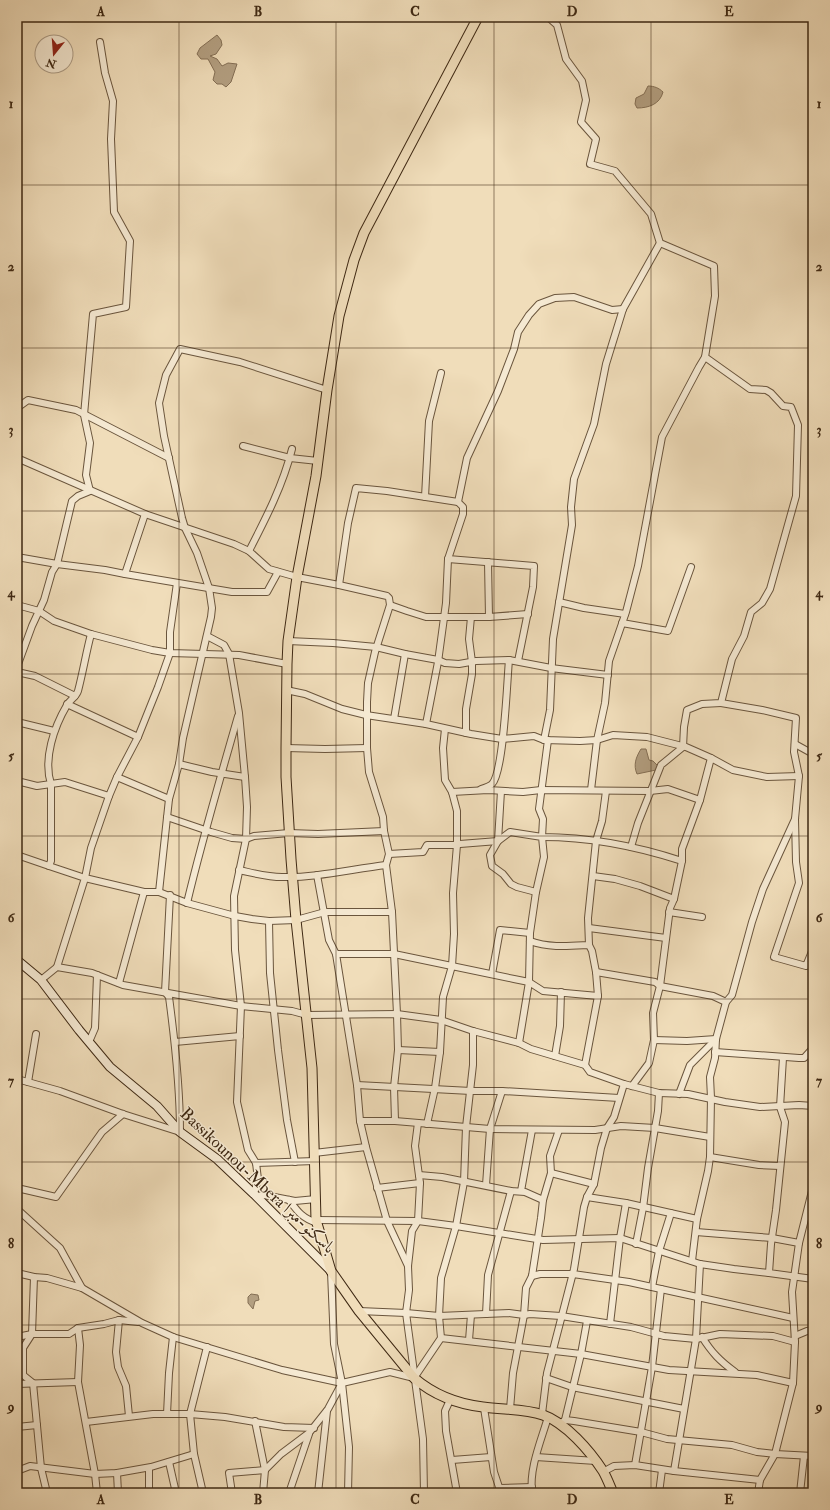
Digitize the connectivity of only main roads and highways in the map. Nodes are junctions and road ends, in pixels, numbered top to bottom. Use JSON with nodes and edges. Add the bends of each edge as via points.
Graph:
{"nodes":[{"id":1,"x":478,"y":17,"type":"edge"},
{"id":2,"x":613,"y":1493,"type":"edge"}],
"edges":[{"from":1,"to":2,"type":"main road","name":"Bassikounou-Mbera باسكنو-مبرا","via":[[364,233],[354,260],[339,316],[288,641],[286,748],[289,833],[312,1068],[317,1222],[331,1271],[359,1311],[414,1378],[450,1400],[484,1408],[510,1409],[563,1422],[596,1461]]}]}
